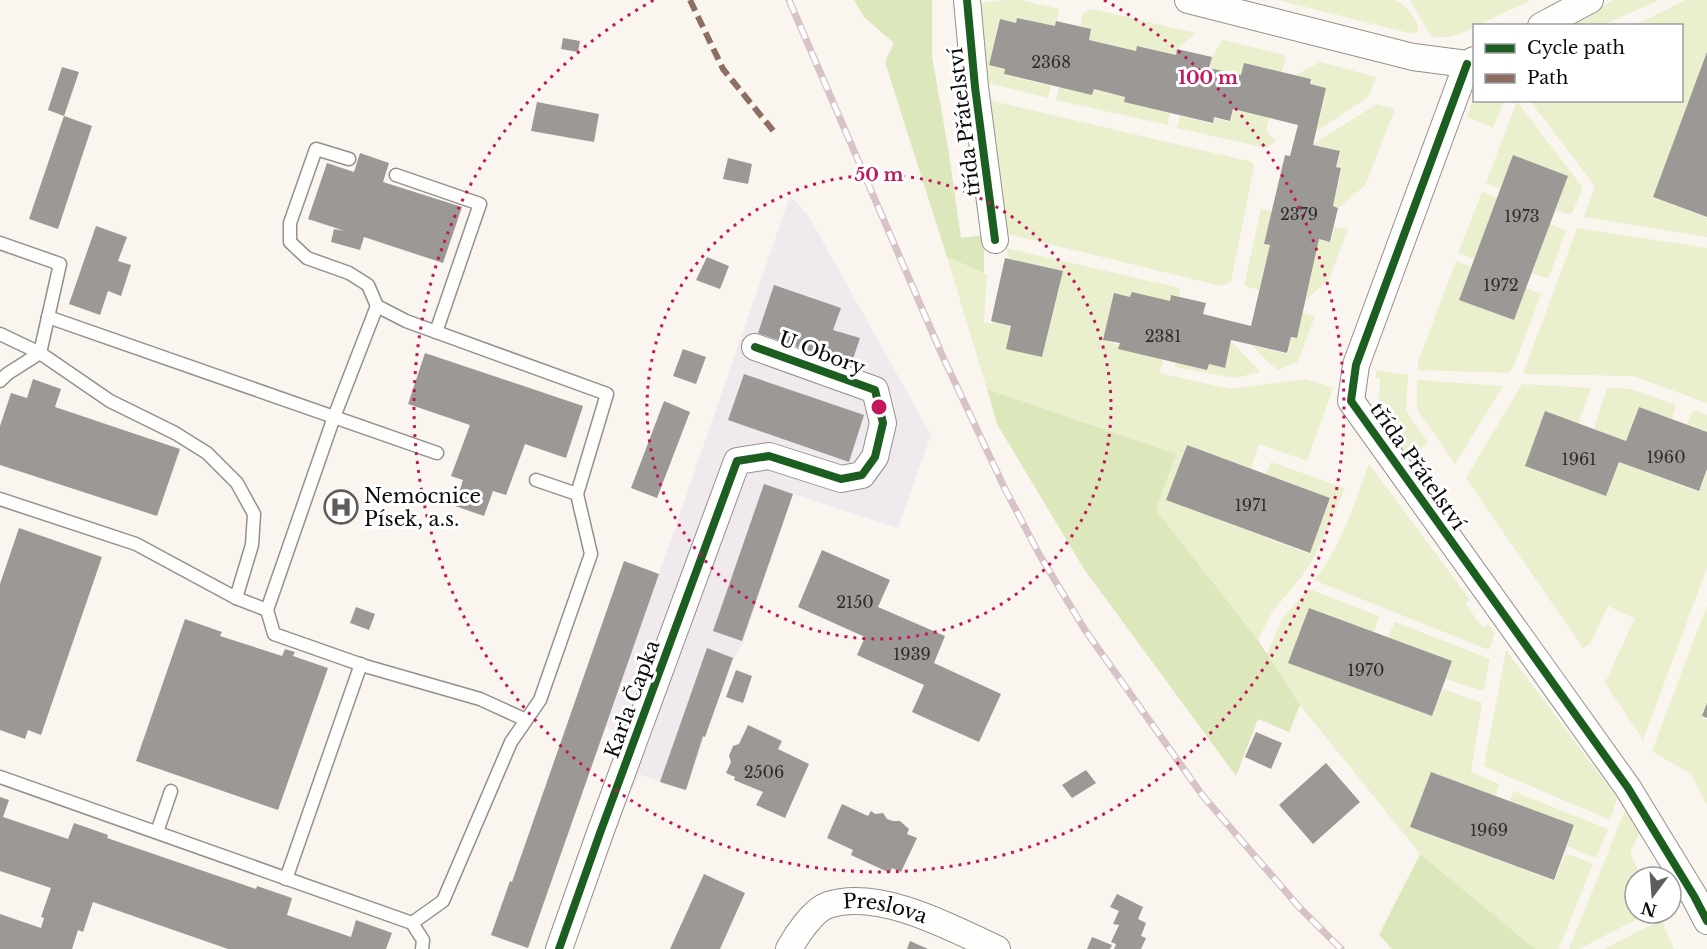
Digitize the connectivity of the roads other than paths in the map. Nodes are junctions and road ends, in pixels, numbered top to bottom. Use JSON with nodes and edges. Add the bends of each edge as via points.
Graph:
{"nodes":[{"id":1,"x":967,"y":0,"type":"edge"},
{"id":2,"x":1188,"y":0,"type":"edge"},
{"id":3,"x":1590,"y":0,"type":"edge"},
{"id":4,"x":1545,"y":24,"type":"edge"},
{"id":5,"x":1471,"y":62,"type":"edge"},
{"id":6,"x":349,"y":159,"type":"dead end"},
{"id":7,"x":396,"y":175,"type":"dead end"},
{"id":8,"x":995,"y":240,"type":"dead end"},
{"id":9,"x":0,"y":243,"type":"edge"},
{"id":10,"x":377,"y":306,"type":"junction"},
{"id":11,"x":48,"y":317,"type":"junction"},
{"id":12,"x":436,"y":332,"type":"junction"},
{"id":13,"x":0,"y":334,"type":"edge"},
{"id":14,"x":755,"y":347,"type":"dead end"},
{"id":15,"x":40,"y":353,"type":"junction"},
{"id":16,"x":0,"y":381,"type":"edge"},
{"id":17,"x":334,"y":417,"type":"junction"},
{"id":18,"x":436,"y":453,"type":"dead end"},
{"id":19,"x":737,"y":461,"type":"joint"},
{"id":20,"x":536,"y":480,"type":"dead end"},
{"id":21,"x":577,"y":494,"type":"junction"},
{"id":22,"x":0,"y":498,"type":"edge"},
{"id":23,"x":236,"y":598,"type":"junction"},
{"id":24,"x":267,"y":610,"type":"junction"},
{"id":25,"x":361,"y":664,"type":"junction"},
{"id":26,"x":526,"y":720,"type":"junction"},
{"id":27,"x":0,"y":777,"type":"edge"},
{"id":28,"x":171,"y":791,"type":"dead end"},
{"id":29,"x":157,"y":832,"type":"junction"},
{"id":30,"x":286,"y":879,"type":"junction"},
{"id":31,"x":1707,"y":921,"type":"edge"},
{"id":32,"x":412,"y":923,"type":"junction"},
{"id":33,"x":422,"y":949,"type":"edge"},
{"id":34,"x":559,"y":949,"type":"edge"},
{"id":35,"x":789,"y":949,"type":"edge"},
{"id":36,"x":997,"y":949,"type":"edge"}],
"edges":[{"from":1,"to":8,"type":"street","name":"třída Přátelství"},
{"from":2,"to":5,"type":"street","name":"třída Přátelství","via":[[1413,57]]},
{"from":3,"to":4,"type":"street"},
{"from":5,"to":31,"type":"street","name":"třída Přátelství","via":[[1356,365],[1352,401],[1628,788]]},
{"from":6,"to":10,"type":"lane","via":[[316,149],[290,223],[290,242],[307,258],[349,273],[368,285]]},
{"from":7,"to":12,"type":"lane","via":[[480,204]]},
{"from":9,"to":11,"type":"lane","via":[[60,264]]},
{"from":10,"to":12,"type":"lane"},
{"from":10,"to":17,"type":"lane"},
{"from":11,"to":15,"type":"lane"},
{"from":11,"to":17,"type":"lane"},
{"from":12,"to":21,"type":"lane","via":[[607,394]]},
{"from":13,"to":15,"type":"lane"},
{"from":14,"to":19,"type":"street","name":"U Obory","via":[[875,390],[883,423],[875,457],[861,475],[841,479],[769,456]]},
{"from":15,"to":16,"type":"lane"},
{"from":15,"to":23,"type":"lane","via":[[110,400],[207,453],[237,483],[254,514],[252,545]]},
{"from":17,"to":18,"type":"lane"},
{"from":17,"to":24,"type":"lane"},
{"from":19,"to":34,"type":"street","name":"Karla Čapka"},
{"from":20,"to":21,"type":"lane"},
{"from":21,"to":26,"type":"lane","via":[[591,554],[540,700]]},
{"from":22,"to":23,"type":"lane","via":[[136,544]]},
{"from":23,"to":24,"type":"lane"},
{"from":24,"to":25,"type":"lane","via":[[274,634]]},
{"from":25,"to":26,"type":"lane","via":[[480,699]]},
{"from":25,"to":30,"type":"lane"},
{"from":26,"to":32,"type":"lane","via":[[512,742],[443,902]]},
{"from":27,"to":29,"type":"lane"},
{"from":28,"to":29,"type":"lane"},
{"from":29,"to":30,"type":"lane"},
{"from":30,"to":32,"type":"lane"},
{"from":32,"to":33,"type":"lane","via":[[423,940]]},
{"from":35,"to":36,"type":"street","name":"Preslova","via":[[800,929],[826,905],[860,901],[940,922]]}]}
